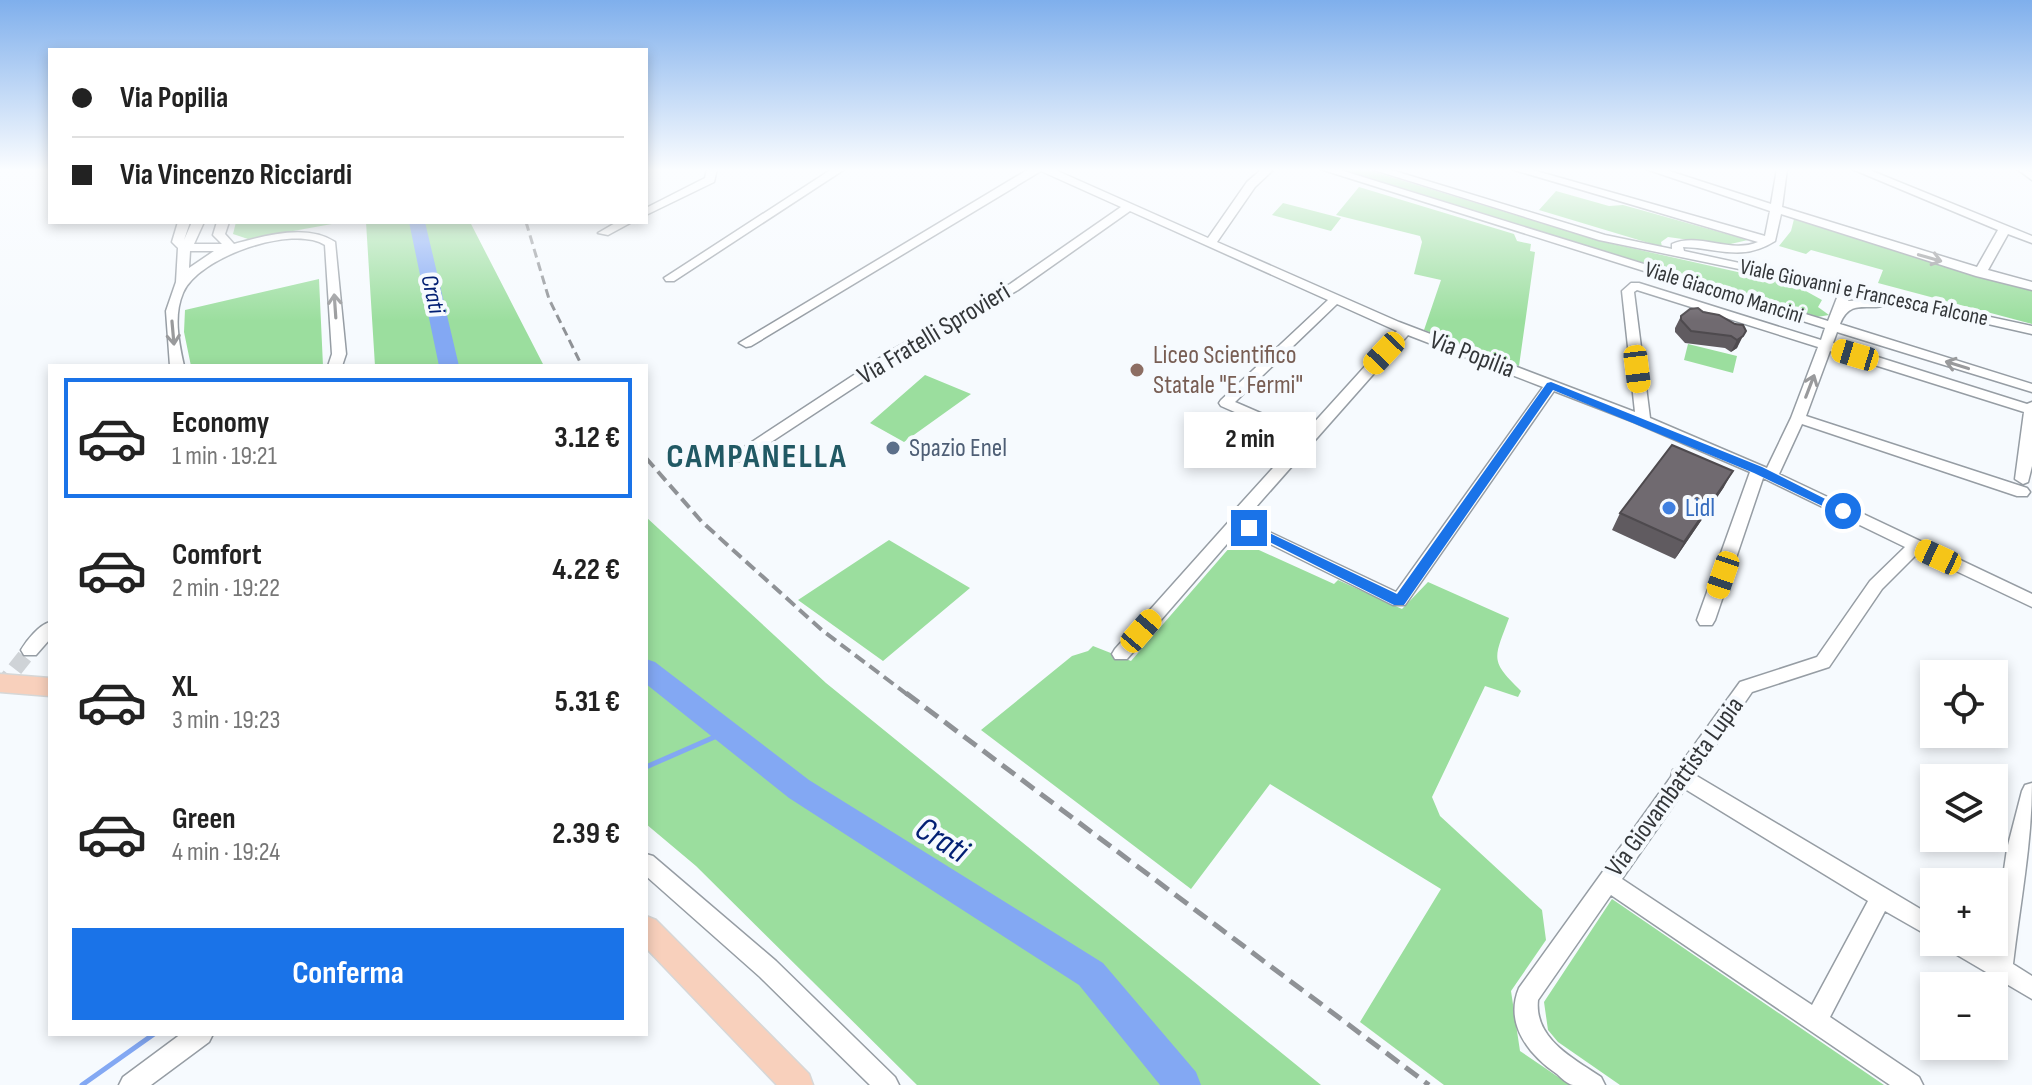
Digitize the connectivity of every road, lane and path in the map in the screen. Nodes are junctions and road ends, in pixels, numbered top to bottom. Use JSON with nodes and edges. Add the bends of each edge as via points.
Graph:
{"nodes":[{"id":1,"x":761,"y":220,"type":"edge"},
{"id":2,"x":952,"y":220,"type":"edge"},
{"id":3,"x":1111,"y":220,"type":"edge"},
{"id":4,"x":1157,"y":220,"type":"edge"},
{"id":5,"x":1228,"y":220,"type":"edge"},
{"id":6,"x":1489,"y":220,"type":"edge"},
{"id":7,"x":1543,"y":220,"type":"edge"},
{"id":8,"x":1694,"y":220,"type":"edge"},
{"id":9,"x":1774,"y":220,"type":"edge"},
{"id":10,"x":1810,"y":220,"type":"edge"},
{"id":11,"x":1984,"y":220,"type":"edge"},
{"id":12,"x":183,"y":224,"type":"edge"},
{"id":13,"x":197,"y":224,"type":"edge"},
{"id":14,"x":222,"y":224,"type":"edge"},
{"id":15,"x":622,"y":224,"type":"edge"},
{"id":16,"x":2005,"y":229,"type":"junction"},
{"id":17,"x":604,"y":233,"type":"dead end"},
{"id":18,"x":2032,"y":240,"type":"edge"},
{"id":19,"x":1769,"y":241,"type":"junction"},
{"id":20,"x":1209,"y":243,"type":"junction"},
{"id":21,"x":184,"y":247,"type":"junction"},
{"id":22,"x":232,"y":248,"type":"junction"},
{"id":23,"x":1695,"y":257,"type":"junction"},
{"id":24,"x":1980,"y":273,"type":"junction"},
{"id":25,"x":670,"y":278,"type":"dead end"},
{"id":26,"x":182,"y":282,"type":"junction"},
{"id":27,"x":2032,"y":286,"type":"edge"},
{"id":28,"x":1847,"y":288,"type":"junction"},
{"id":29,"x":1336,"y":299,"type":"junction"},
{"id":30,"x":1920,"y":304,"type":"junction"},
{"id":31,"x":1840,"y":310,"type":"junction"},
{"id":32,"x":1833,"y":326,"type":"junction"},
{"id":33,"x":1405,"y":330,"type":"junction"},
{"id":34,"x":2032,"y":330,"type":"edge"},
{"id":35,"x":746,"y":343,"type":"dead end"},
{"id":36,"x":1826,"y":345,"type":"junction"},
{"id":37,"x":338,"y":362,"type":"edge"},
{"id":38,"x":177,"y":364,"type":"edge"},
{"id":39,"x":1551,"y":386,"type":"junction"},
{"id":40,"x":2032,"y":388,"type":"edge"},
{"id":41,"x":2032,"y":409,"type":"edge"},
{"id":42,"x":1798,"y":418,"type":"junction"},
{"id":43,"x":1643,"y":421,"type":"junction"},
{"id":44,"x":1281,"y":427,"type":"dead end"},
{"id":45,"x":737,"y":458,"type":"dead end"},
{"id":46,"x":1764,"y":473,"type":"junction"},
{"id":47,"x":2027,"y":487,"type":"edge"},
{"id":48,"x":1240,"y":515,"type":"junction"},
{"id":49,"x":1916,"y":546,"type":"junction"},
{"id":50,"x":2032,"y":601,"type":"edge"},
{"id":51,"x":1706,"y":620,"type":"dead end"},
{"id":52,"x":48,"y":630,"type":"edge"},
{"id":53,"x":30,"y":650,"type":"tunnel mouth"},
{"id":54,"x":1121,"y":654,"type":"dead end"},
{"id":55,"x":0,"y":683,"type":"edge"},
{"id":56,"x":48,"y":687,"type":"edge"},
{"id":57,"x":1680,"y":776,"type":"junction"},
{"id":58,"x":2032,"y":791,"type":"edge"},
{"id":59,"x":648,"y":865,"type":"edge"},
{"id":60,"x":1607,"y":881,"type":"junction"},
{"id":61,"x":1881,"y":898,"type":"junction"},
{"id":62,"x":1920,"y":921,"type":"edge"},
{"id":63,"x":648,"y":931,"type":"edge"},
{"id":64,"x":1979,"y":956,"type":"edge"},
{"id":65,"x":2001,"y":969,"type":"junction"},
{"id":66,"x":2032,"y":988,"type":"edge"},
{"id":67,"x":1816,"y":1020,"type":"junction"},
{"id":68,"x":198,"y":1036,"type":"edge"},
{"id":69,"x":131,"y":1085,"type":"edge"},
{"id":70,"x":798,"y":1085,"type":"edge"},
{"id":71,"x":887,"y":1085,"type":"edge"},
{"id":72,"x":1593,"y":1085,"type":"edge"},
{"id":73,"x":1911,"y":1085,"type":"edge"}],
"edges":[{"from":1,"to":25,"type":"street"},
{"from":2,"to":35,"type":"street"},
{"from":3,"to":45,"type":"street","name":"Via Fratelli Sprovieri","via":[[1014,287],[897,353]]},
{"from":4,"to":20,"type":"street","name":"Via Popilia"},
{"from":5,"to":20,"type":"street"},
{"from":6,"to":32,"type":"street","name":"Viale Giacomo Mancini"},
{"from":7,"to":23,"type":"street","name":"Viale Giovanni e Francesca Falcone"},
{"from":8,"to":19,"type":"street"},
{"from":9,"to":19,"type":"street"},
{"from":10,"to":24,"type":"street","one_way":true},
{"from":11,"to":16,"type":"street"},
{"from":12,"to":21,"type":"street","via":[[178,242]]},
{"from":13,"to":21,"type":"street"},
{"from":14,"to":22,"type":"street","via":[[219,235]]},
{"from":15,"to":17,"type":"street"},
{"from":16,"to":18,"type":"street"},
{"from":16,"to":24,"type":"street"},
{"from":19,"to":23,"type":"street","via":[[1736,250],[1676,246]]},
{"from":20,"to":29,"type":"street","name":"Via Popilia"},
{"from":21,"to":22,"type":"street"},
{"from":21,"to":26,"type":"street"},
{"from":22,"to":26,"type":"street"},
{"from":37,"to":22,"type":"street","one_way":true,"via":[[327,239],[312,234]]},
{"from":23,"to":28,"type":"street","name":"Viale Giovanni e Francesca Falcone"},
{"from":24,"to":27,"type":"street"},
{"from":26,"to":38,"type":"street","one_way":true,"via":[[171,328]]},
{"from":28,"to":30,"type":"street","name":"Viale Giovanni e Francesca Falcone"},
{"from":28,"to":31,"type":"street"},
{"from":29,"to":33,"type":"street","name":"Via Popilia"},
{"from":29,"to":44,"type":"street","via":[[1226,403]]},
{"from":30,"to":31,"type":"street","via":[[1850,304]]},
{"from":30,"to":34,"type":"street","name":"Viale Giovanni e Francesca Falcone"},
{"from":31,"to":32,"type":"street"},
{"from":32,"to":36,"type":"street"},
{"from":40,"to":32,"type":"street","name":"Viale Giacomo Mancini","one_way":true},
{"from":33,"to":39,"type":"street","name":"Via Popilia"},
{"from":33,"to":48,"type":"street"},
{"from":36,"to":41,"type":"street"},
{"from":42,"to":36,"type":"street","one_way":true},
{"from":36,"to":43,"type":"street","via":[[1639,287],[1628,291]]},
{"from":39,"to":43,"type":"street","name":"Via Popilia"},
{"from":39,"to":48,"type":"street","via":[[1399,601],[1259,534]]},
{"from":41,"to":47,"type":"street"},
{"from":42,"to":46,"type":"street"},
{"from":42,"to":47,"type":"street"},
{"from":43,"to":46,"type":"street","name":"Via Popilia"},
{"from":46,"to":49,"type":"street","name":"Via Popilia"},
{"from":46,"to":51,"type":"street"},
{"from":48,"to":54,"type":"street"},
{"from":49,"to":50,"type":"street","name":"Via Popilia"},
{"from":49,"to":57,"type":"street","name":"Via Giovambattista Lupia","via":[[1876,585],[1823,662],[1746,687]]},
{"from":52,"to":53,"type":"street"},
{"from":55,"to":56,"type":"main road"},
{"from":57,"to":60,"type":"street","name":"Via Giovambattista Lupia"},
{"from":57,"to":61,"type":"street"},
{"from":58,"to":65,"type":"street","via":[[2017,849]]},
{"from":59,"to":71,"type":"street","via":[[768,969]]},
{"from":60,"to":67,"type":"street"},
{"from":60,"to":72,"type":"street","name":"Via Giovambattista Lupia","via":[[1527,996],[1532,1038]]},
{"from":61,"to":62,"type":"street"},
{"from":61,"to":67,"type":"street"},
{"from":63,"to":70,"type":"main road"},
{"from":64,"to":65,"type":"street"},
{"from":65,"to":66,"type":"street"},
{"from":67,"to":73,"type":"street"},
{"from":68,"to":69,"type":"street"}]}
